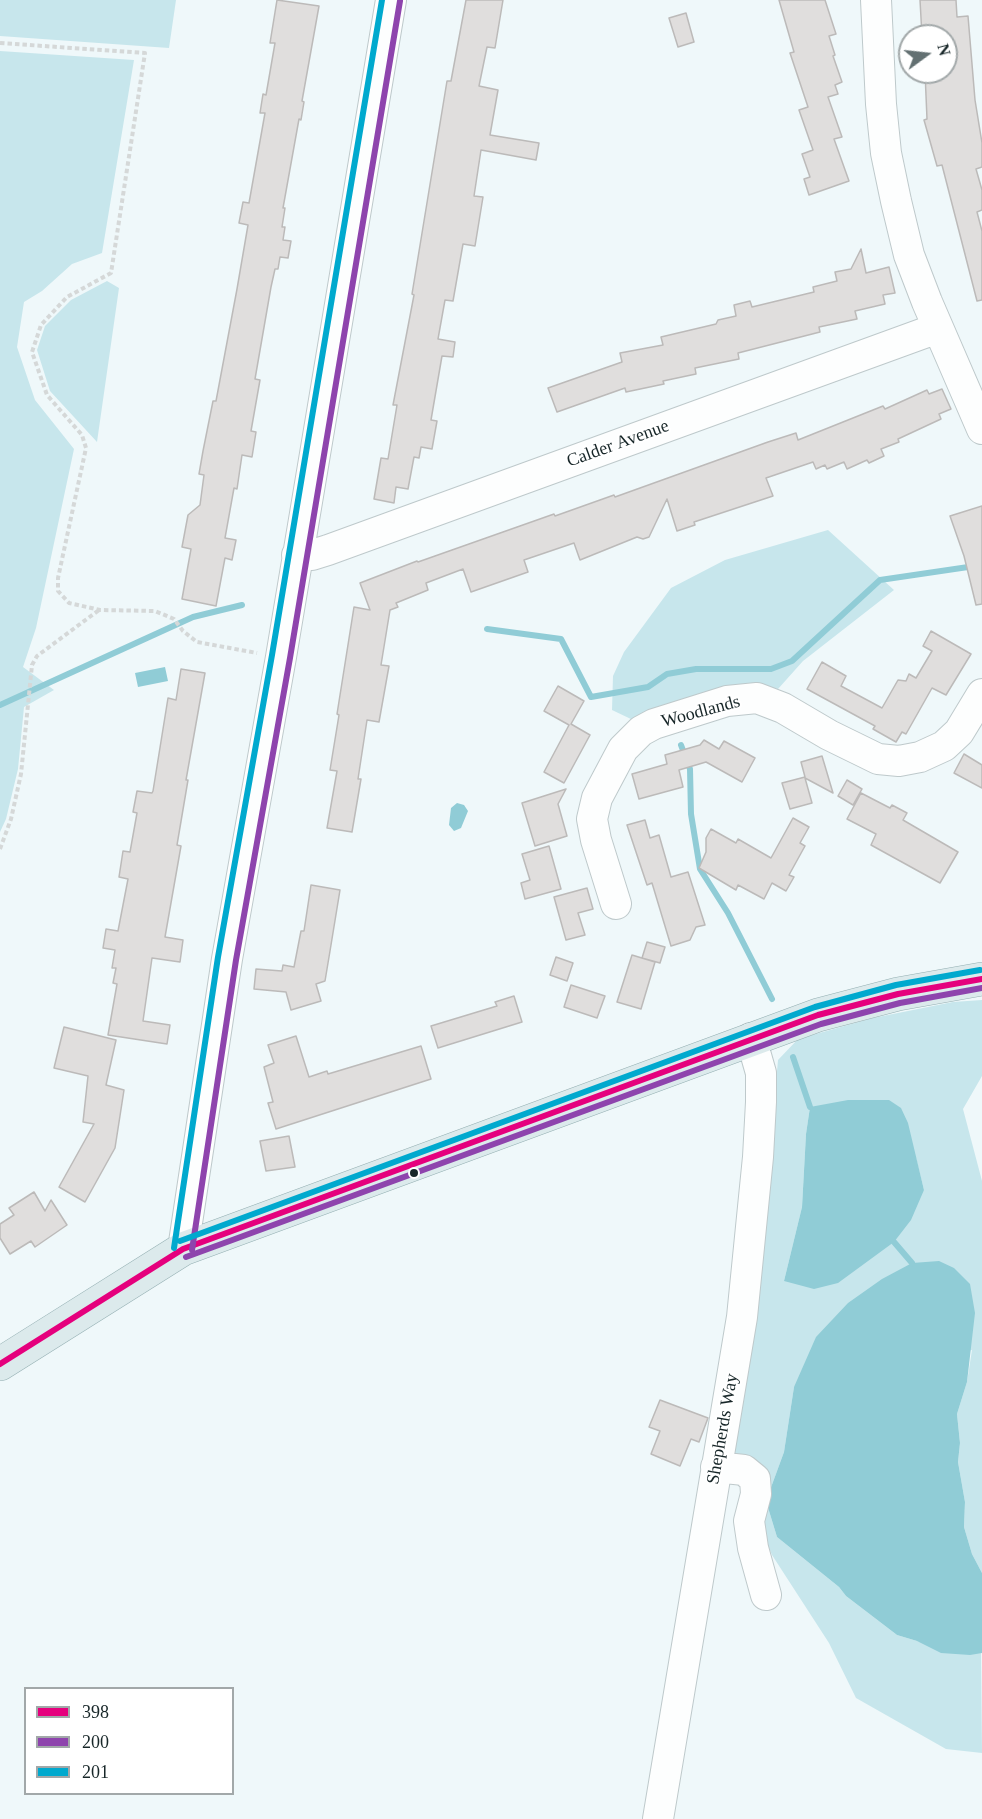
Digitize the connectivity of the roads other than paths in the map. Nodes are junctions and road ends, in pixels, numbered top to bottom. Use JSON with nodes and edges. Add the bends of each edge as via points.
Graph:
{"nodes":[{"id":1,"x":391,"y":0,"type":"edge"},
{"id":2,"x":876,"y":0,"type":"edge"},
{"id":3,"x":938,"y":328,"type":"junction"},
{"id":4,"x":982,"y":429,"type":"edge"},
{"id":5,"x":297,"y":555,"type":"junction"},
{"id":6,"x":982,"y":694,"type":"edge"},
{"id":7,"x":616,"y":904,"type":"dead end"},
{"id":8,"x":982,"y":979,"type":"edge"},
{"id":9,"x":751,"y":1038,"type":"junction"},
{"id":10,"x":183,"y":1249,"type":"junction"},
{"id":11,"x":0,"y":1364,"type":"edge"},
{"id":12,"x":716,"y":1467,"type":"junction"},
{"id":13,"x":766,"y":1595,"type":"dead end"},
{"id":14,"x":658,"y":1819,"type":"edge"}],
"edges":[{"from":1,"to":5,"type":"street"},
{"from":2,"to":3,"type":"street","via":[[886,153],[909,255]]},
{"from":3,"to":4,"type":"street"},
{"from":3,"to":5,"type":"street","name":"Calder Avenue","via":[[328,550]]},
{"from":5,"to":10,"type":"street","via":[[227,959]]},
{"from":6,"to":7,"type":"street","name":"Woodlands","via":[[959,732],[944,746],[899,761],[878,759],[783,708],[756,699],[727,701],[640,731],[623,749],[597,798],[592,819]]},
{"from":8,"to":9,"type":"main road","via":[[898,994]]},
{"from":9,"to":10,"type":"main road"},
{"from":9,"to":12,"type":"street","name":"Shepherds Way","via":[[761,1073],[758,1157],[742,1317]]},
{"from":10,"to":11,"type":"main road"},
{"from":12,"to":13,"type":"street","via":[[744,1470],[755,1479],[756,1494],[749,1521]]},
{"from":12,"to":14,"type":"street","name":"Shepherds Way"}]}
